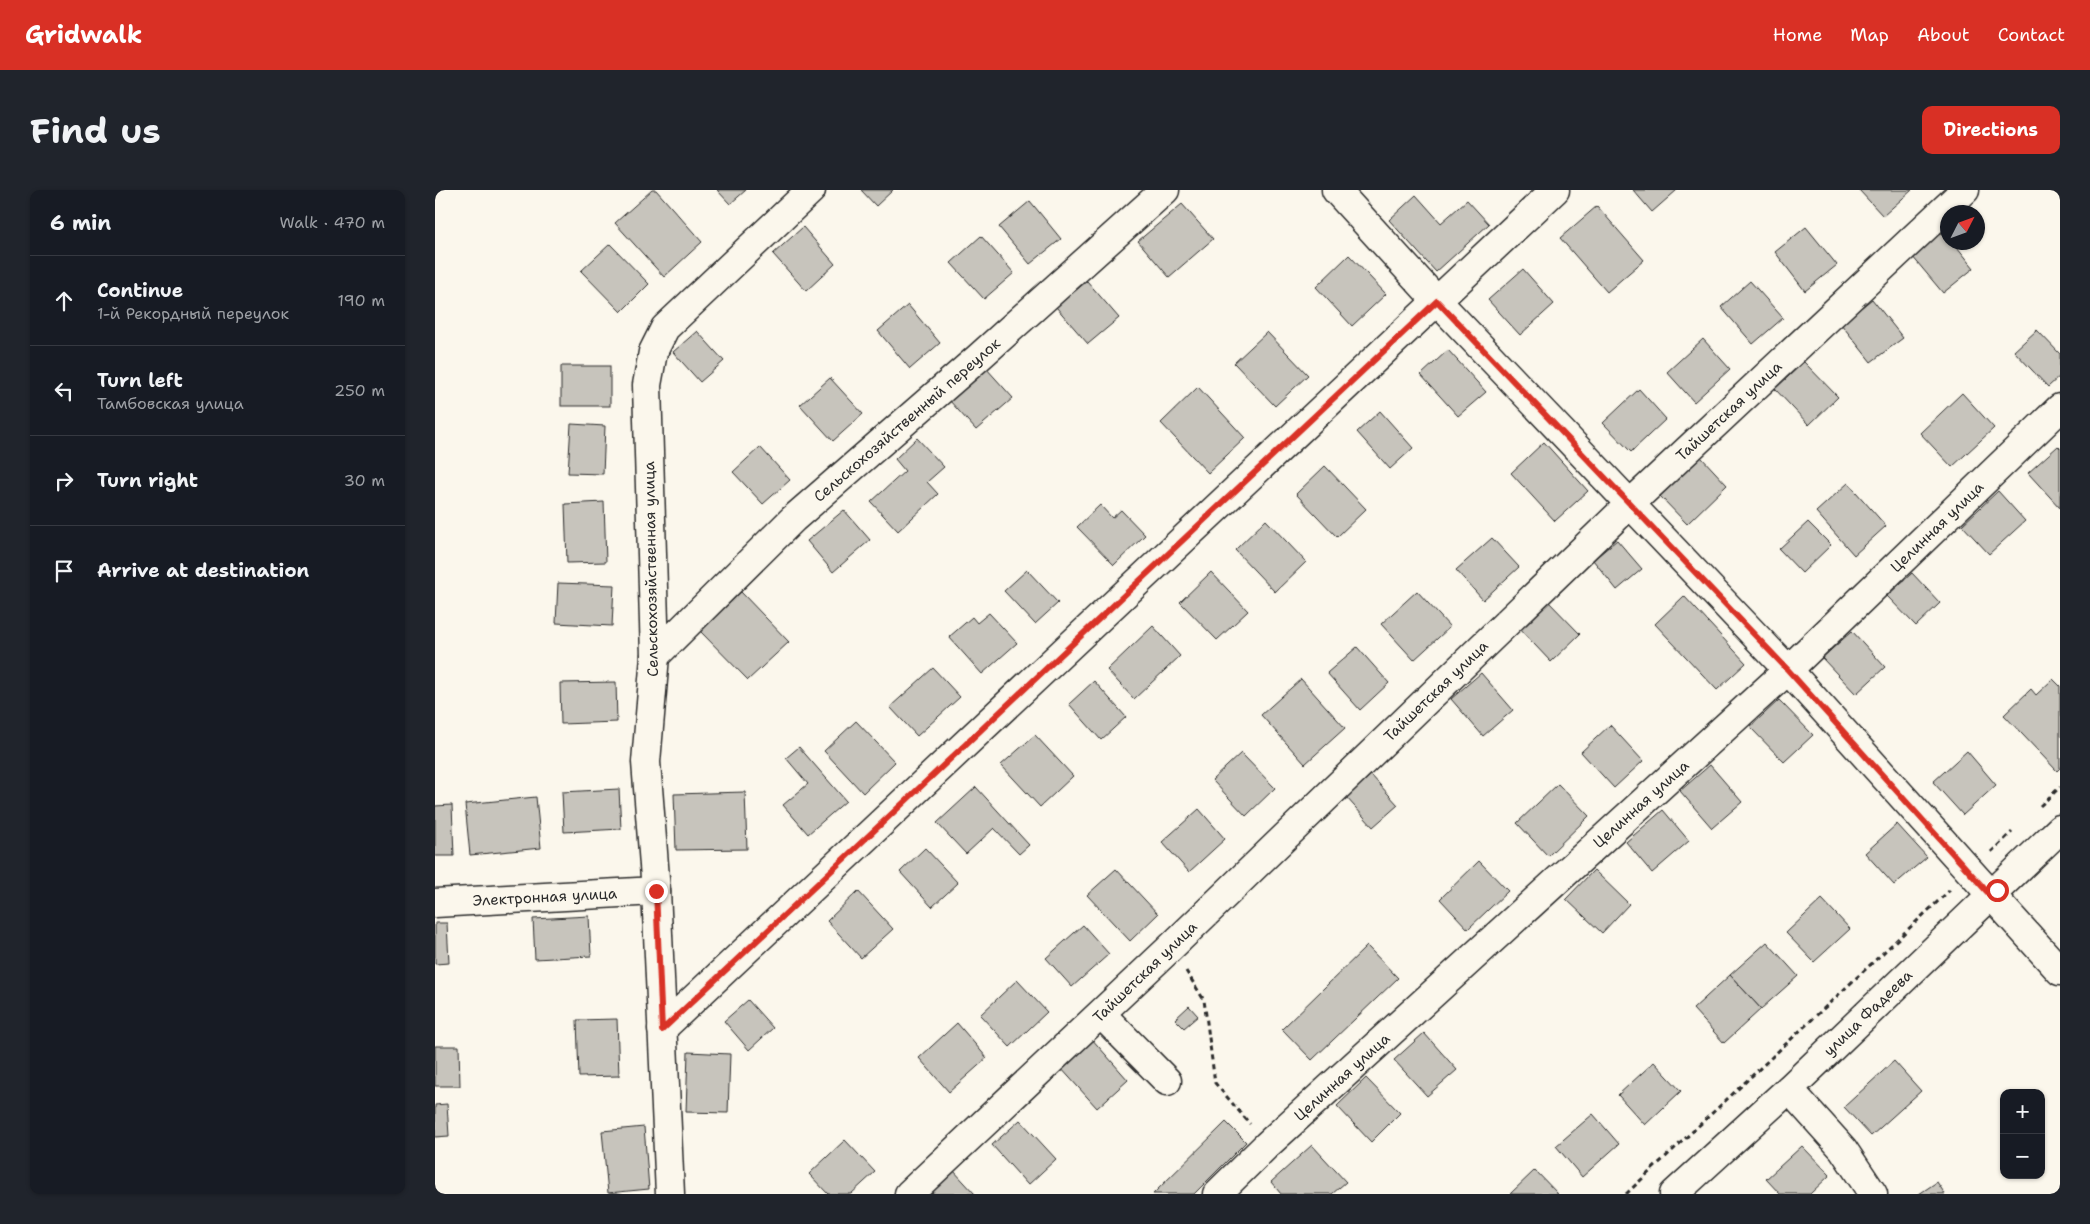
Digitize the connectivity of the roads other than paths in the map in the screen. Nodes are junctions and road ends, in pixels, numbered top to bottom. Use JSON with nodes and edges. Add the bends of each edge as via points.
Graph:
{"nodes":[{"id":1,"x":811,"y":190,"type":"edge"},
{"id":2,"x":1165,"y":190,"type":"edge"},
{"id":3,"x":1336,"y":190,"type":"edge"},
{"id":4,"x":1555,"y":190,"type":"edge"},
{"id":5,"x":1965,"y":190,"type":"edge"},
{"id":6,"x":1437,"y":301,"type":"junction"},
{"id":7,"x":2060,"y":408,"type":"edge"},
{"id":8,"x":1631,"y":503,"type":"junction"},
{"id":9,"x":655,"y":656,"type":"junction"},
{"id":10,"x":1788,"y":670,"type":"junction"},
{"id":11,"x":2060,"y":829,"type":"edge"},
{"id":12,"x":656,"y":891,"type":"junction"},
{"id":13,"x":1990,"y":895,"type":"junction"},
{"id":14,"x":435,"y":903,"type":"edge"},
{"id":15,"x":2060,"y":971,"type":"edge"},
{"id":16,"x":1101,"y":1014,"type":"junction"},
{"id":17,"x":662,"y":1030,"type":"junction"},
{"id":18,"x":1167,"y":1081,"type":"dead end"},
{"id":19,"x":1789,"y":1089,"type":"junction"},
{"id":20,"x":671,"y":1193,"type":"edge"},
{"id":21,"x":909,"y":1194,"type":"edge"},
{"id":22,"x":1217,"y":1194,"type":"edge"},
{"id":23,"x":1674,"y":1194,"type":"edge"},
{"id":24,"x":1873,"y":1194,"type":"edge"}],
"edges":[{"from":1,"to":9,"type":"street","name":"Сельскохозяйственная улица","via":[[665,328],[653,352],[647,385]]},
{"from":2,"to":9,"type":"street","name":"Сельскохозяйственный переулок","via":[[979,358],[793,519]]},
{"from":3,"to":6,"type":"street"},
{"from":4,"to":6,"type":"street"},
{"from":5,"to":8,"type":"street","name":"Тайшетская улица"},
{"from":6,"to":8,"type":"street"},
{"from":6,"to":17,"type":"street"},
{"from":7,"to":10,"type":"street","name":"Целинная улица"},
{"from":8,"to":10,"type":"street"},
{"from":8,"to":16,"type":"street","name":"Тайшетская улица"},
{"from":9,"to":12,"type":"street","name":"Сельскохозяйственная улица","via":[[646,762]]},
{"from":10,"to":13,"type":"street"},
{"from":10,"to":22,"type":"street","name":"Целинная улица"},
{"from":11,"to":13,"type":"street","name":"улица Фадеева"},
{"from":12,"to":14,"type":"street","name":"Электронная улица"},
{"from":12,"to":17,"type":"street","name":"Сельскохозяйственная улица"},
{"from":13,"to":15,"type":"street"},
{"from":13,"to":19,"type":"street","name":"улица Фадеева"},
{"from":16,"to":18,"type":"street"},
{"from":16,"to":21,"type":"street","name":"Тайшетская улица"},
{"from":17,"to":20,"type":"street","name":"Сельскохозяйственная улица"},
{"from":19,"to":23,"type":"street","name":"улица Фадеева"},
{"from":19,"to":24,"type":"street","via":[[1843,1149]]}]}
